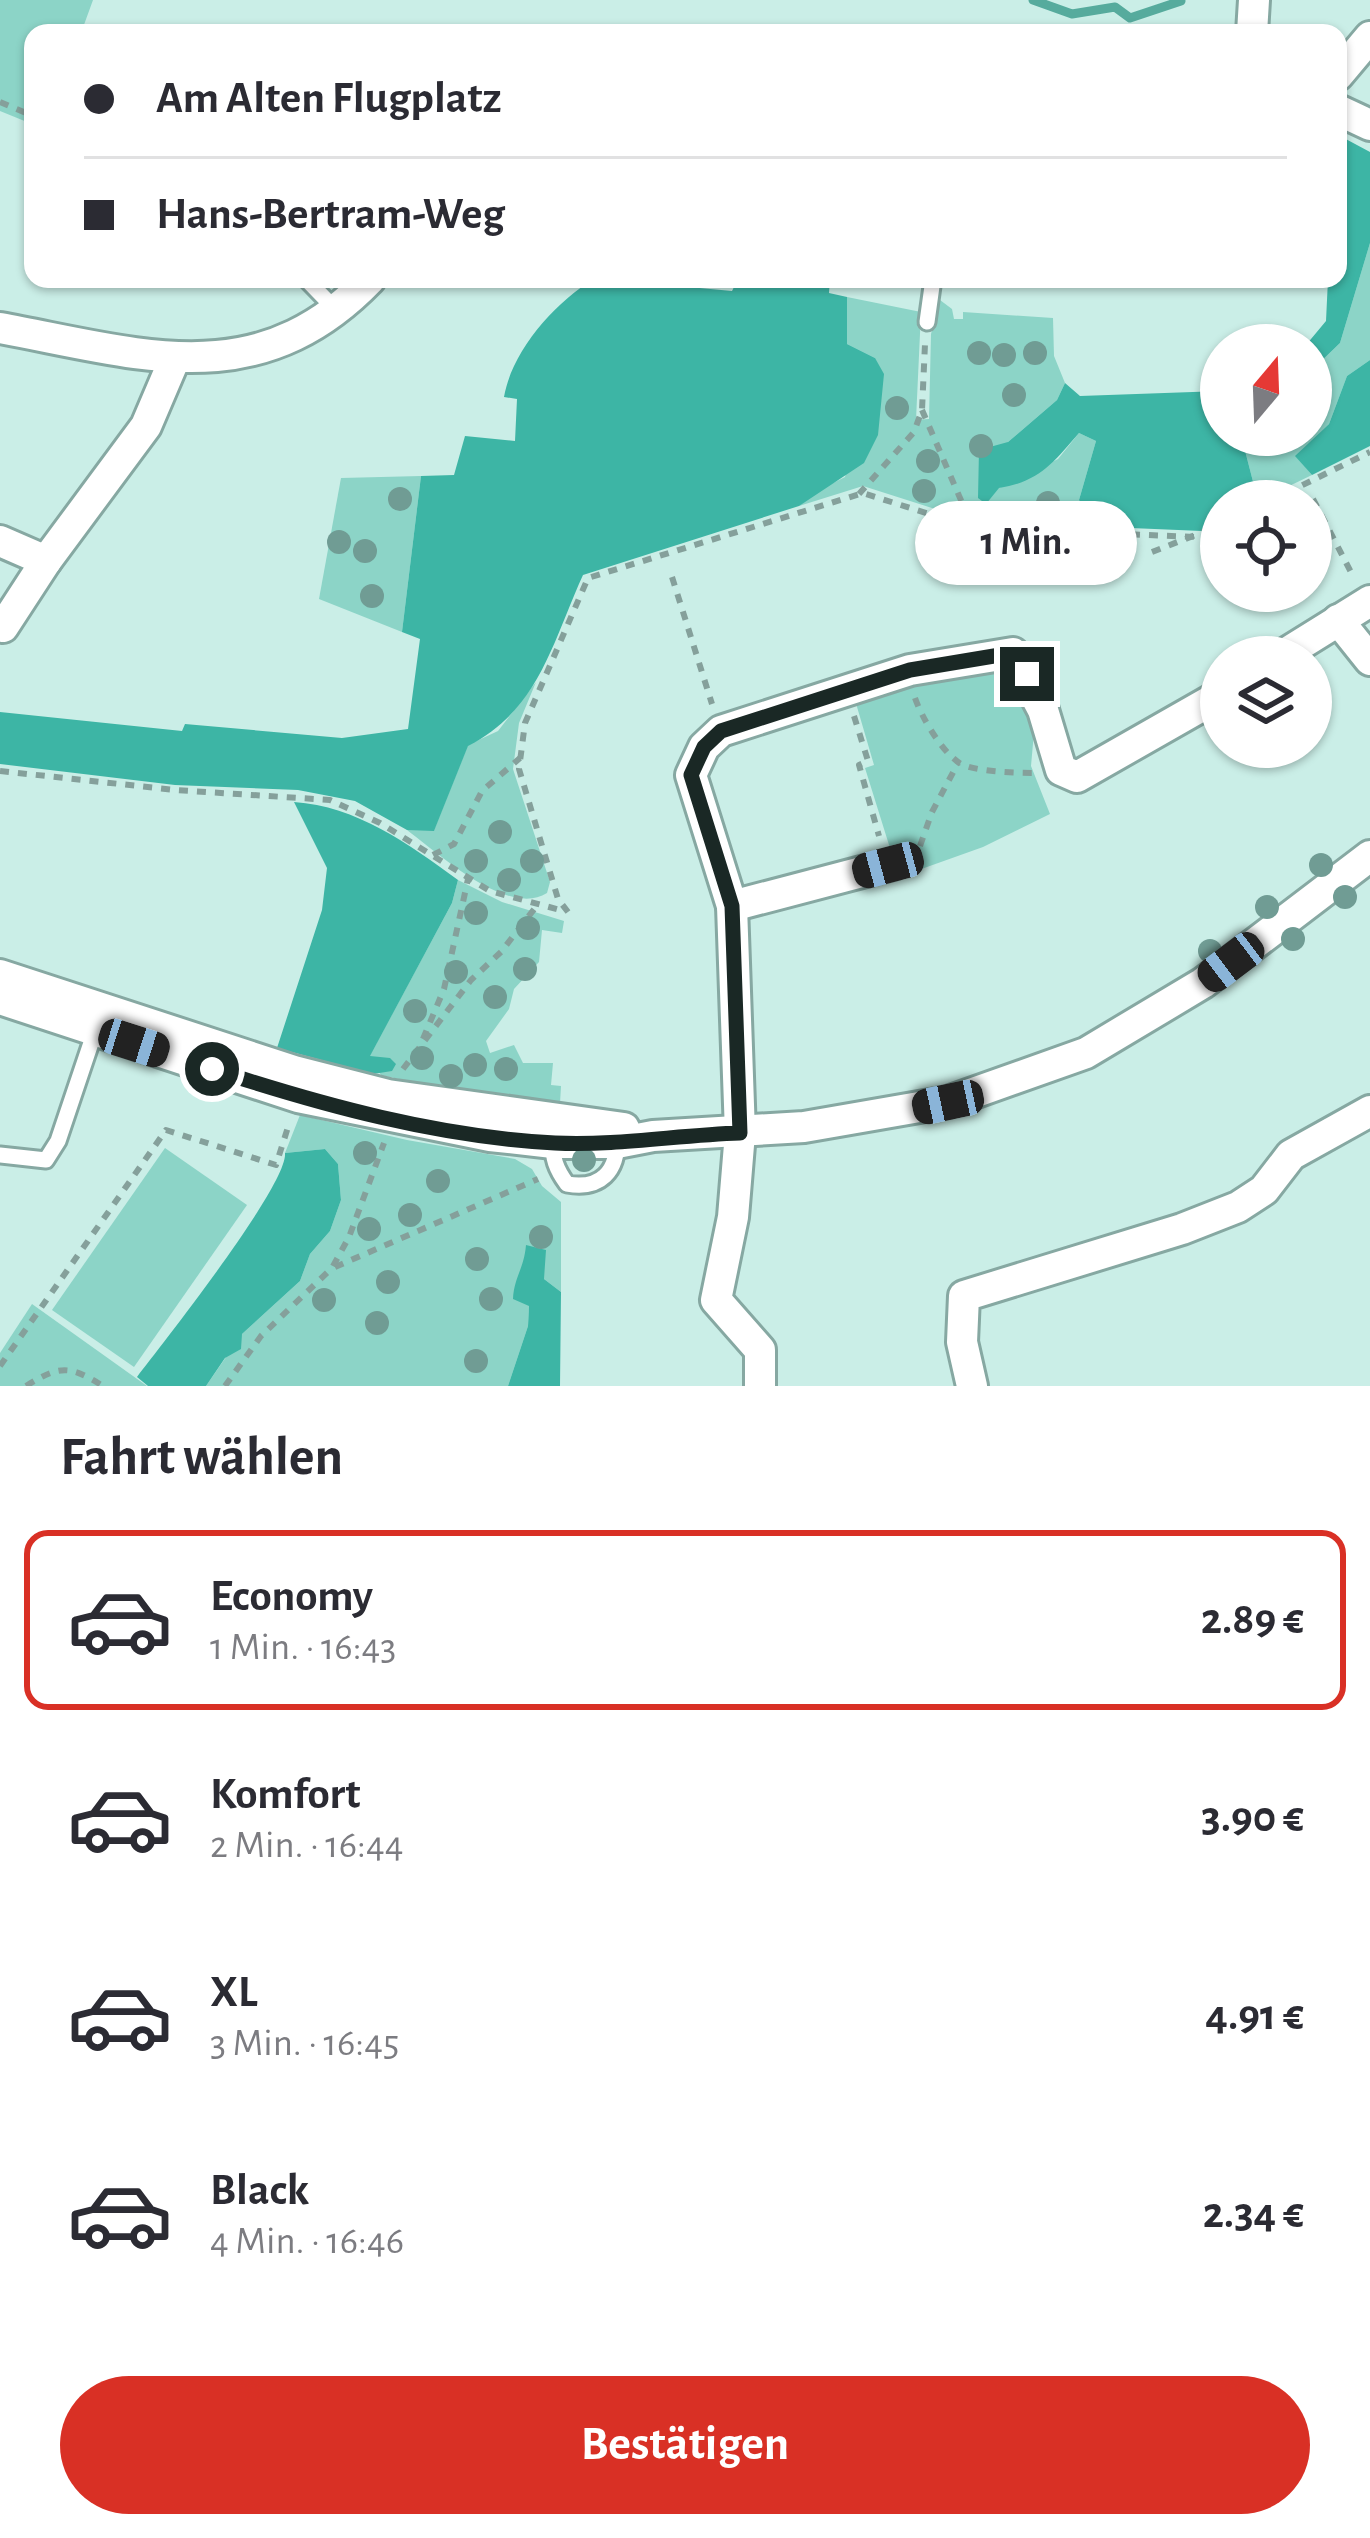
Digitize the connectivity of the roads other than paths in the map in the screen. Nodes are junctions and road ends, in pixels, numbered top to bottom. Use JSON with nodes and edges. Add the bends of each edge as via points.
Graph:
{"nodes":[{"id":1,"x":1370,"y":37,"type":"edge"},
{"id":2,"x":1347,"y":64,"type":"edge"},
{"id":3,"x":314,"y":288,"type":"edge"},
{"id":4,"x":361,"y":288,"type":"edge"},
{"id":5,"x":932,"y":288,"type":"edge"},
{"id":6,"x":337,"y":311,"type":"junction"},
{"id":7,"x":927,"y":322,"type":"road end"},
{"id":8,"x":0,"y":328,"type":"edge"},
{"id":9,"x":176,"y":358,"type":"junction"},
{"id":10,"x":0,"y":542,"type":"edge"},
{"id":11,"x":46,"y":561,"type":"junction"},
{"id":12,"x":1368,"y":601,"type":"edge"},
{"id":13,"x":1338,"y":620,"type":"junction"},
{"id":14,"x":3,"y":627,"type":"dead end"},
{"id":15,"x":1313,"y":636,"type":"edge"},
{"id":16,"x":1370,"y":660,"type":"edge"},
{"id":17,"x":1200,"y":707,"type":"edge"},
{"id":18,"x":1370,"y":856,"type":"edge"},
{"id":19,"x":892,"y":864,"type":"road end"},
{"id":20,"x":732,"y":906,"type":"junction"},
{"id":21,"x":0,"y":975,"type":"edge"},
{"id":22,"x":0,"y":999,"type":"edge"},
{"id":23,"x":99,"y":1019,"type":"junction"},
{"id":24,"x":1370,"y":1111,"type":"edge"},
{"id":25,"x":553,"y":1131,"type":"junction"},
{"id":26,"x":740,"y":1133,"type":"junction"},
{"id":27,"x":617,"y":1135,"type":"junction"},
{"id":28,"x":0,"y":1155,"type":"edge"},
{"id":29,"x":760,"y":1386,"type":"edge"},
{"id":30,"x":972,"y":1386,"type":"edge"}],
"edges":[{"from":1,"to":2,"type":"street"},
{"from":3,"to":6,"type":"lane"},
{"from":4,"to":6,"type":"street"},
{"from":5,"to":7,"type":"lane"},
{"from":6,"to":9,"type":"street","via":[[267,348]]},
{"from":8,"to":9,"type":"street"},
{"from":9,"to":11,"type":"street","via":[[146,426]]},
{"from":10,"to":11,"type":"street"},
{"from":11,"to":14,"type":"street"},
{"from":12,"to":13,"type":"street"},
{"from":13,"to":15,"type":"street"},
{"from":13,"to":16,"type":"street"},
{"from":17,"to":20,"type":"street","via":[[1077,776],[1061,770],[1043,710],[1012,653],[910,670],[721,731],[691,775]]},
{"from":18,"to":26,"type":"street","via":[[1203,983],[1086,1053],[948,1102]]},
{"from":19,"to":20,"type":"street"},
{"from":20,"to":26,"type":"street"},
{"from":21,"to":23,"type":"street"},
{"from":22,"to":23,"type":"street"},
{"from":23,"to":25,"type":"street"},
{"from":23,"to":25,"type":"street","via":[[298,1097],[424,1125]]},
{"from":23,"to":28,"type":"lane","via":[[46,1160]]},
{"from":24,"to":30,"type":"street","via":[[1292,1155],[1238,1207],[964,1296],[962,1342]]},
{"from":25,"to":27,"type":"street"},
{"from":25,"to":27,"type":"lane","via":[[560,1174],[586,1187],[612,1170]]},
{"from":26,"to":27,"type":"street"},
{"from":26,"to":29,"type":"street","via":[[716,1300],[760,1350]]}]}
